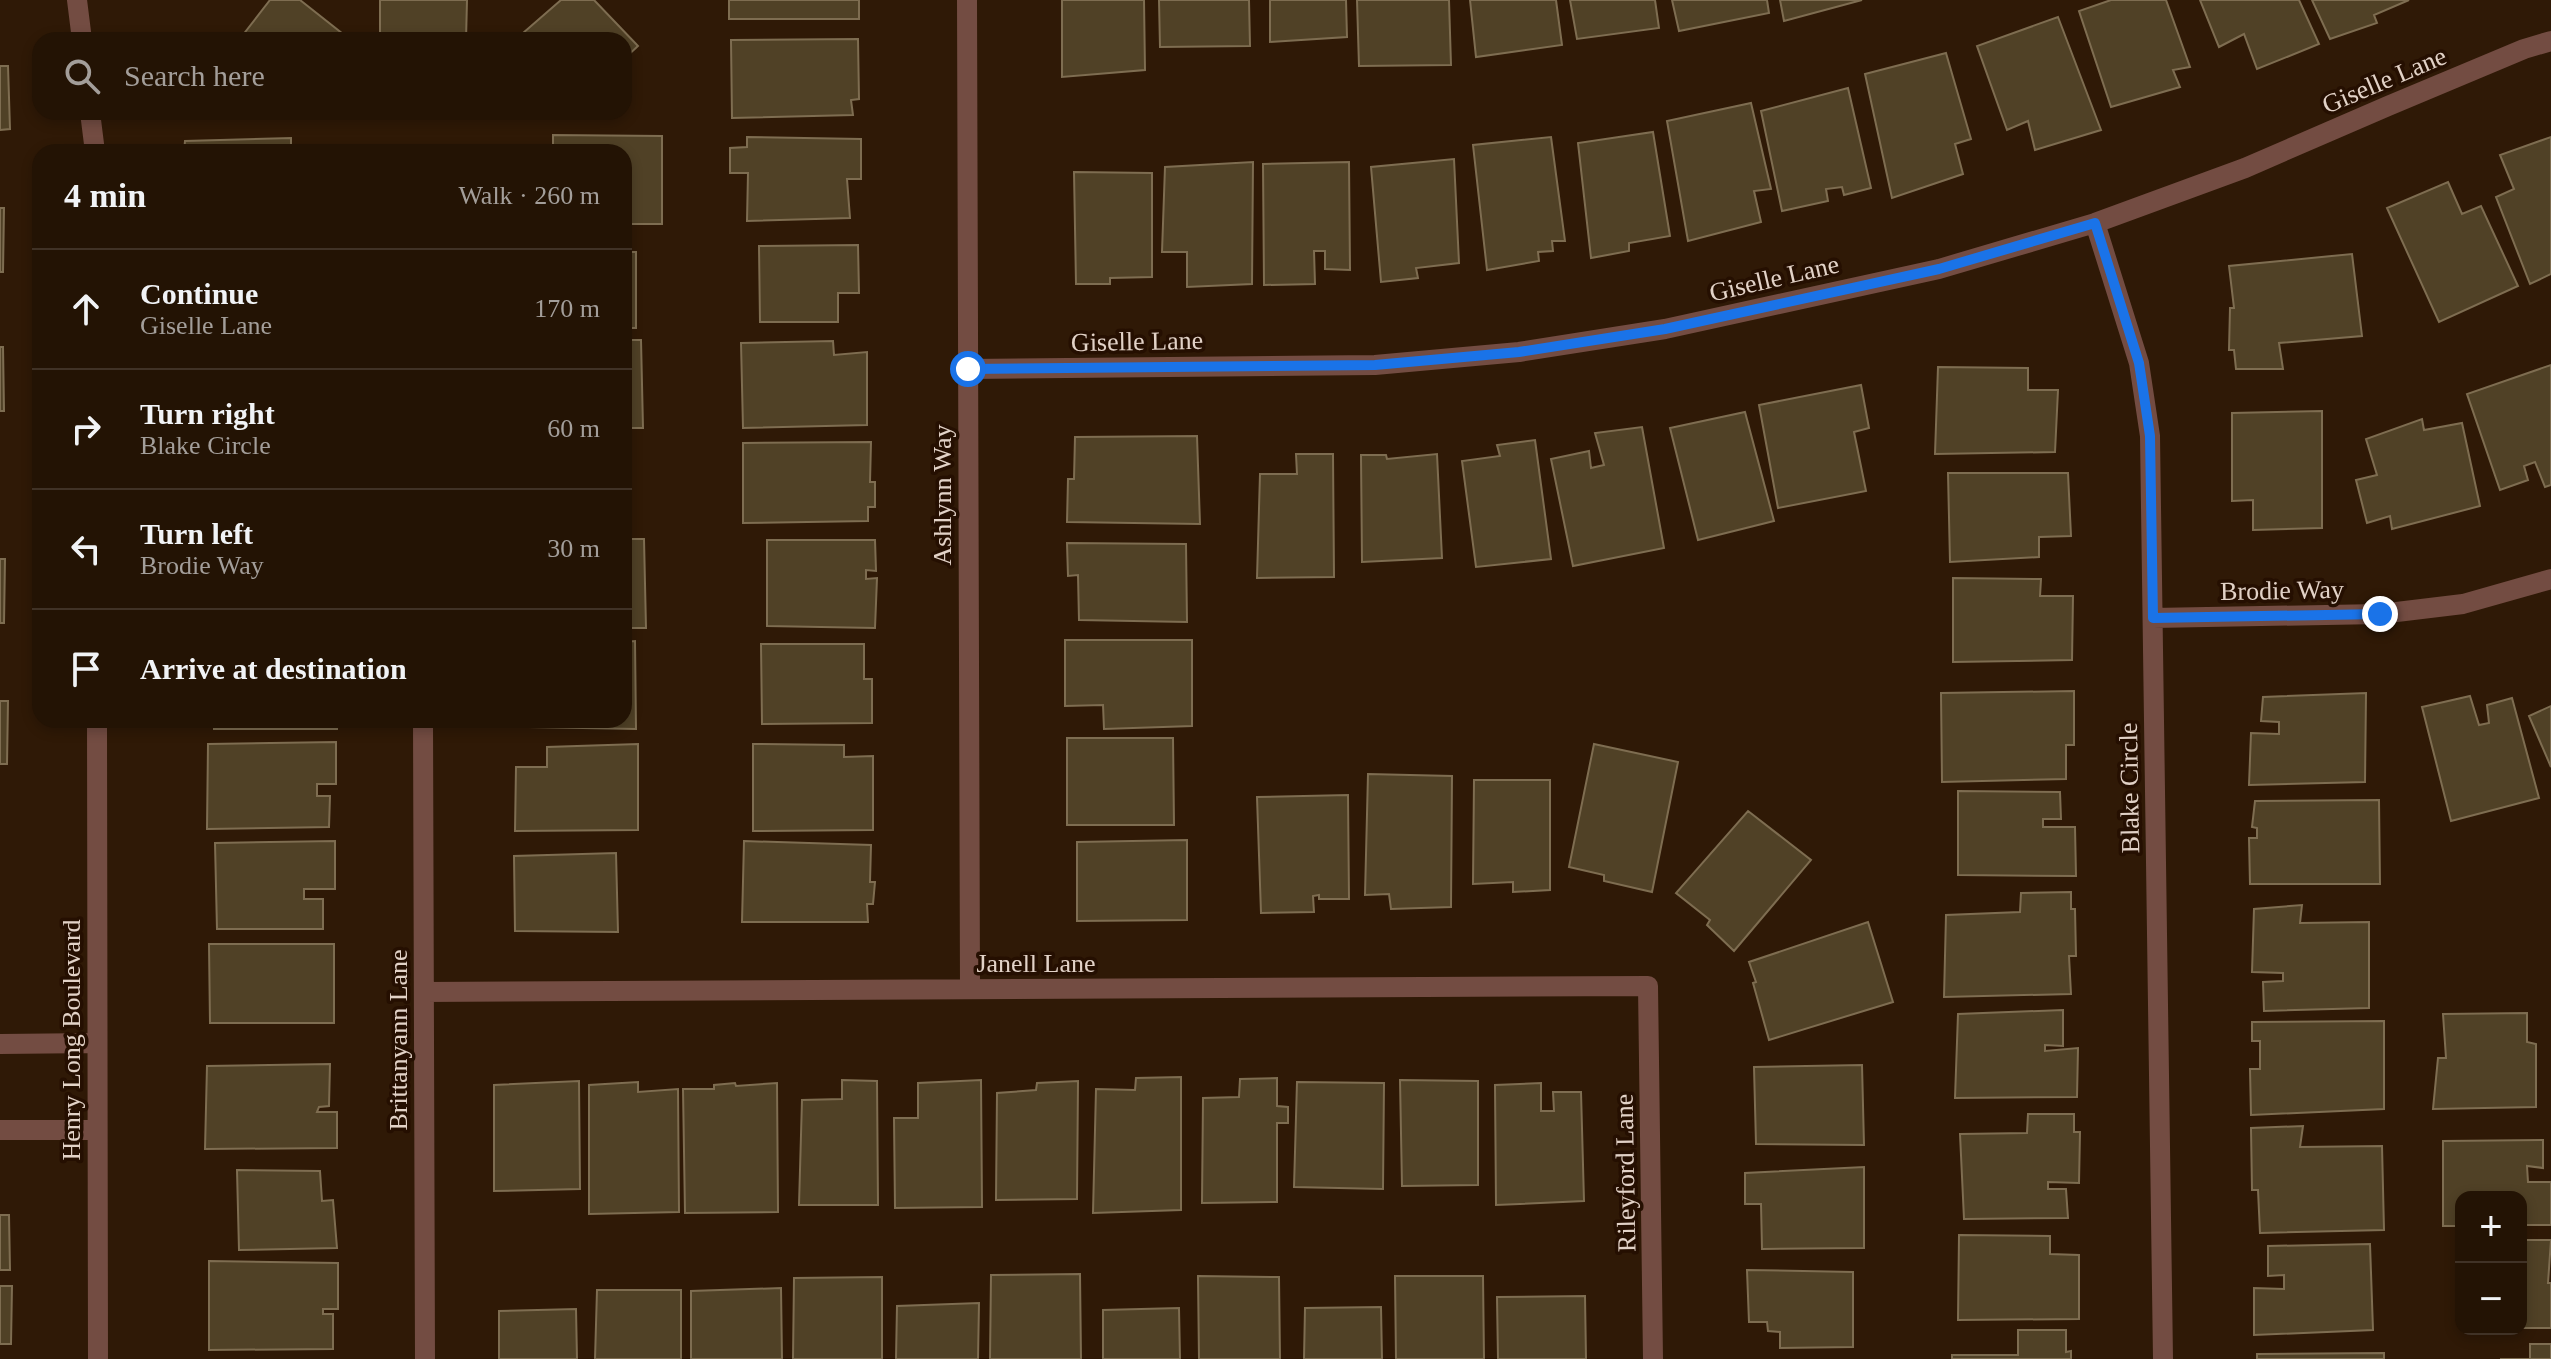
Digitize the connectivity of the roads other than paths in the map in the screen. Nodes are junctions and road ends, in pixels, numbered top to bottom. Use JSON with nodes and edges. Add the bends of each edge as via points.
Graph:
{"nodes":[{"id":1,"x":77,"y":0,"type":"edge"},
{"id":2,"x":967,"y":0,"type":"edge"},
{"id":3,"x":81,"y":32,"type":"edge"},
{"id":4,"x":2551,"y":41,"type":"edge"},
{"id":5,"x":91,"y":120,"type":"edge"},
{"id":6,"x":94,"y":144,"type":"edge"},
{"id":7,"x":2095,"y":223,"type":"junction"},
{"id":8,"x":968,"y":369,"type":"junction"},
{"id":9,"x":2551,"y":579,"type":"edge"},
{"id":10,"x":2153,"y":618,"type":"junction"},
{"id":11,"x":97,"y":728,"type":"edge"},
{"id":12,"x":423,"y":728,"type":"edge"},
{"id":13,"x":1648,"y":986,"type":"joint"},
{"id":14,"x":970,"y":989,"type":"junction"},
{"id":15,"x":424,"y":992,"type":"junction"},
{"id":16,"x":96,"y":1043,"type":"junction"},
{"id":17,"x":0,"y":1044,"type":"edge"},
{"id":18,"x":0,"y":1130,"type":"edge"},
{"id":19,"x":96,"y":1130,"type":"junction"},
{"id":20,"x":98,"y":1359,"type":"edge"},
{"id":21,"x":425,"y":1359,"type":"edge"},
{"id":22,"x":1653,"y":1359,"type":"edge"},
{"id":23,"x":2163,"y":1359,"type":"edge"}],
"edges":[{"from":1,"to":3,"type":"street"},
{"from":2,"to":8,"type":"street","name":"Ashlynn Way"},
{"from":4,"to":7,"type":"street","name":"Giselle Lane","via":[[2245,168]]},
{"from":5,"to":6,"type":"street"},
{"from":7,"to":8,"type":"street","name":"Giselle Lane","via":[[1939,269],[1665,329],[1519,352],[1375,365]]},
{"from":7,"to":10,"type":"street","name":"Blake Circle","via":[[2139,363],[2150,436]]},
{"from":8,"to":14,"type":"street","name":"Ashlynn Way"},
{"from":9,"to":10,"type":"street","name":"Brodie Way","via":[[2463,604],[2380,614]]},
{"from":10,"to":23,"type":"street","name":"Blake Circle"},
{"from":11,"to":16,"type":"street","name":"Henry Long Boulevard"},
{"from":12,"to":15,"type":"street","name":"Brittanyann Lane"},
{"from":13,"to":14,"type":"street","name":"Janell Lane"},
{"from":13,"to":22,"type":"street","name":"Rileyford Lane"},
{"from":14,"to":15,"type":"street","name":"Janell Lane"},
{"from":15,"to":21,"type":"street","name":"Brittanyann Lane"},
{"from":16,"to":17,"type":"street"},
{"from":16,"to":19,"type":"street","name":"Henry Long Boulevard"},
{"from":18,"to":19,"type":"street"},
{"from":19,"to":20,"type":"street","name":"Henry Long Boulevard"}]}
